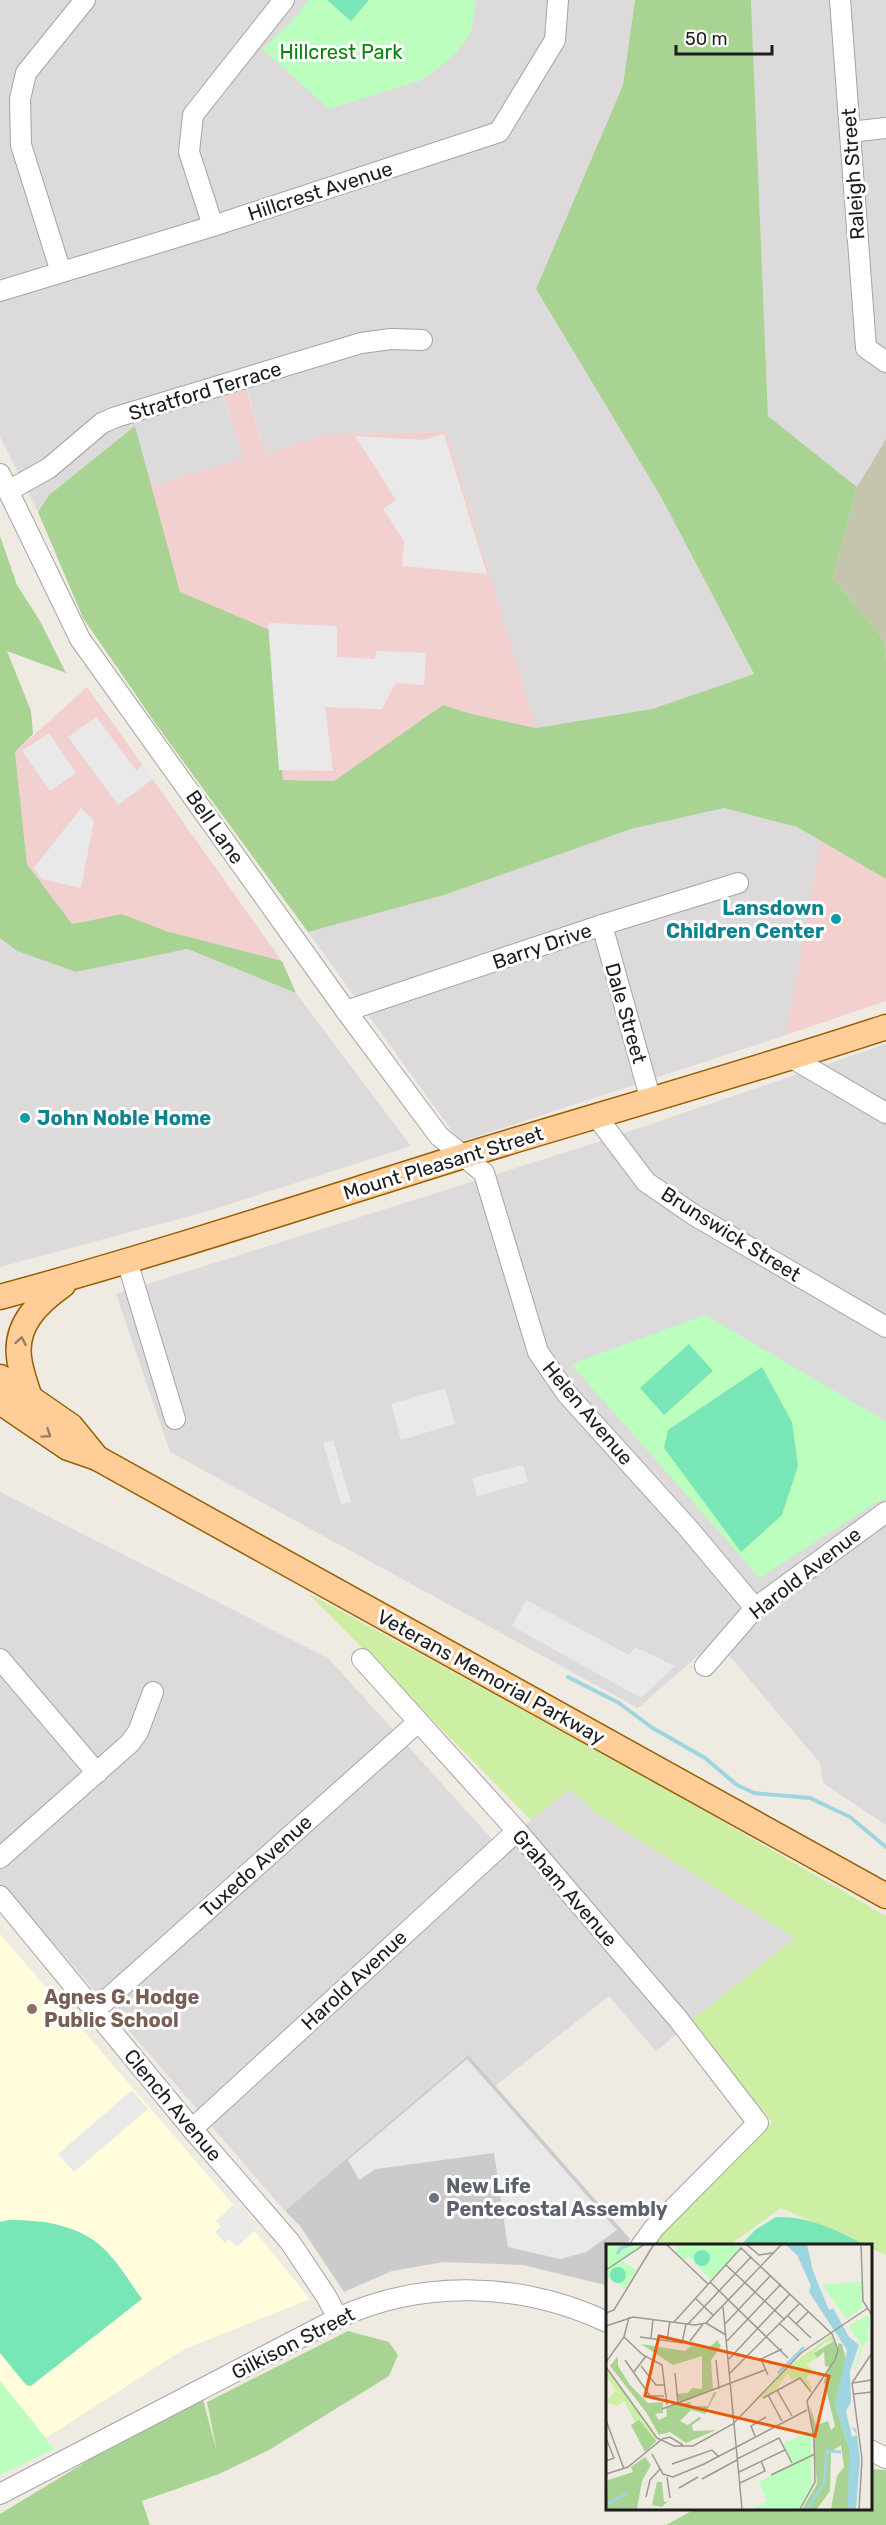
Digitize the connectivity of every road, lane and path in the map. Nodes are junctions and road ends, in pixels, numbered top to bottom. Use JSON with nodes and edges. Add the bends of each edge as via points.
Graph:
{"nodes":[{"id":1,"x":85,"y":0,"type":"edge"},
{"id":2,"x":284,"y":0,"type":"edge"},
{"id":3,"x":558,"y":0,"type":"edge"},
{"id":4,"x":840,"y":0,"type":"edge"},
{"id":5,"x":886,"y":128,"type":"edge"},
{"id":6,"x":850,"y":132,"type":"junction"},
{"id":7,"x":213,"y":226,"type":"junction"},
{"id":8,"x":61,"y":272,"type":"junction"},
{"id":9,"x":0,"y":291,"type":"edge"},
{"id":10,"x":422,"y":340,"type":"dead end"},
{"id":11,"x":886,"y":362,"type":"edge"},
{"id":12,"x":4,"y":483,"type":"edge"},
{"id":13,"x":738,"y":883,"type":"dead end"},
{"id":14,"x":602,"y":925,"type":"junction"},
{"id":15,"x":346,"y":1011,"type":"junction"},
{"id":16,"x":886,"y":1027,"type":"edge"},
{"id":17,"x":792,"y":1058,"type":"junction"},
{"id":18,"x":651,"y":1101,"type":"junction"},
{"id":19,"x":886,"y":1113,"type":"edge"},
{"id":20,"x":597,"y":1117,"type":"junction"},
{"id":21,"x":465,"y":1156,"type":"junction"},
{"id":22,"x":127,"y":1261,"type":"junction"},
{"id":23,"x":75,"y":1277,"type":"junction"},
{"id":24,"x":0,"y":1298,"type":"edge"},
{"id":25,"x":886,"y":1328,"type":"edge"},
{"id":26,"x":0,"y":1377,"type":"edge"},
{"id":27,"x":30,"y":1398,"type":"junction"},
{"id":28,"x":0,"y":1402,"type":"edge"},
{"id":29,"x":175,"y":1419,"type":"dead end"},
{"id":30,"x":97,"y":1458,"type":"junction"},
{"id":31,"x":886,"y":1512,"type":"edge"},
{"id":32,"x":755,"y":1608,"type":"junction"},
{"id":33,"x":0,"y":1659,"type":"edge"},
{"id":34,"x":362,"y":1659,"type":"dead end"},
{"id":35,"x":705,"y":1666,"type":"dead end"},
{"id":36,"x":153,"y":1692,"type":"dead end"},
{"id":37,"x":418,"y":1722,"type":"junction"},
{"id":38,"x":97,"y":1773,"type":"junction"},
{"id":39,"x":517,"y":1831,"type":"junction"},
{"id":40,"x":0,"y":1858,"type":"edge"},
{"id":41,"x":0,"y":1896,"type":"edge"},
{"id":42,"x":886,"y":1896,"type":"edge"},
{"id":43,"x":95,"y":2010,"type":"junction"},
{"id":44,"x":192,"y":2129,"type":"junction"},
{"id":45,"x":642,"y":2244,"type":"edge"},
{"id":46,"x":338,"y":2318,"type":"junction"},
{"id":47,"x":606,"y":2318,"type":"edge"},
{"id":48,"x":871,"y":2450,"type":"edge"},
{"id":49,"x":886,"y":2458,"type":"edge"},
{"id":50,"x":0,"y":2494,"type":"edge"}],
"edges":[{"from":1,"to":8,"type":"street","via":[[26,74],[20,99],[21,145]]},
{"from":2,"to":7,"type":"street","via":[[193,115],[189,152]]},
{"from":3,"to":7,"type":"street","name":"Hillcrest Avenue","via":[[555,40],[499,132]]},
{"from":4,"to":6,"type":"street","name":"Raleigh Street"},
{"from":5,"to":6,"type":"street"},
{"from":6,"to":11,"type":"street","name":"Raleigh Street","via":[[866,348]]},
{"from":7,"to":8,"type":"street","name":"Hillcrest Avenue"},
{"from":8,"to":9,"type":"street","name":"Hillcrest Avenue"},
{"from":10,"to":12,"type":"street","name":"Stratford Terrace","via":[[361,343],[116,417],[102,423],[49,468]]},
{"from":12,"to":15,"type":"street","name":"Bell Lane","via":[[80,639]]},
{"from":13,"to":14,"type":"street","name":"Barry Drive"},
{"from":14,"to":15,"type":"street","name":"Barry Drive"},
{"from":14,"to":18,"type":"street","name":"Dale Street"},
{"from":15,"to":21,"type":"street","name":"Bell Lane","via":[[439,1136]]},
{"from":16,"to":17,"type":"main road","name":"Mount Pleasant Street"},
{"from":17,"to":18,"type":"main road","name":"Mount Pleasant Street"},
{"from":17,"to":19,"type":"street"},
{"from":18,"to":20,"type":"main road","name":"Mount Pleasant Street"},
{"from":20,"to":21,"type":"main road","name":"Mount Pleasant Street"},
{"from":20,"to":25,"type":"street","name":"Brunswick Street","via":[[646,1182],[694,1215]]},
{"from":21,"to":22,"type":"main road","name":"Mount Pleasant Street"},
{"from":21,"to":32,"type":"street","name":"Helen Avenue","via":[[484,1173],[538,1352],[567,1394]]},
{"from":22,"to":23,"type":"main road","name":"Mount Pleasant Street"},
{"from":22,"to":29,"type":"street"},
{"from":23,"to":24,"type":"main road","name":"Mount Pleasant Street"},
{"from":27,"to":23,"type":"main road","one_way":true,"via":[[19,1357],[20,1337],[42,1301]]},
{"from":26,"to":27,"type":"main road","name":"Veterans Memorial Parkway"},
{"from":27,"to":30,"type":"main road","name":"Veterans Memorial Parkway","via":[[71,1426]]},
{"from":28,"to":30,"type":"main road","name":"Veterans Memorial Parkway","one_way":true,"via":[[68,1448]]},
{"from":30,"to":42,"type":"main road","name":"Veterans Memorial Parkway"},
{"from":31,"to":32,"type":"street","name":"Harold Avenue"},
{"from":32,"to":35,"type":"street","name":"Harold Avenue"},
{"from":33,"to":38,"type":"street"},
{"from":34,"to":37,"type":"street","name":"Graham Avenue"},
{"from":36,"to":38,"type":"street","via":[[138,1732]]},
{"from":37,"to":39,"type":"street","name":"Graham Avenue"},
{"from":37,"to":43,"type":"street","name":"Tuxedo Avenue"},
{"from":38,"to":40,"type":"street"},
{"from":39,"to":44,"type":"street","name":"Harold Avenue"},
{"from":39,"to":45,"type":"street","name":"Graham Avenue","via":[[678,2019],[758,2123]]},
{"from":41,"to":43,"type":"street","name":"Clench Avenue"},
{"from":43,"to":44,"type":"street","name":"Clench Avenue"},
{"from":44,"to":46,"type":"street","name":"Clench Avenue","via":[[290,2242]]},
{"from":46,"to":47,"type":"street","name":"Gilkison Street","via":[[406,2296],[475,2290],[535,2296]]},
{"from":46,"to":50,"type":"street","name":"Gilkison Street"},
{"from":48,"to":49,"type":"street"}]}
